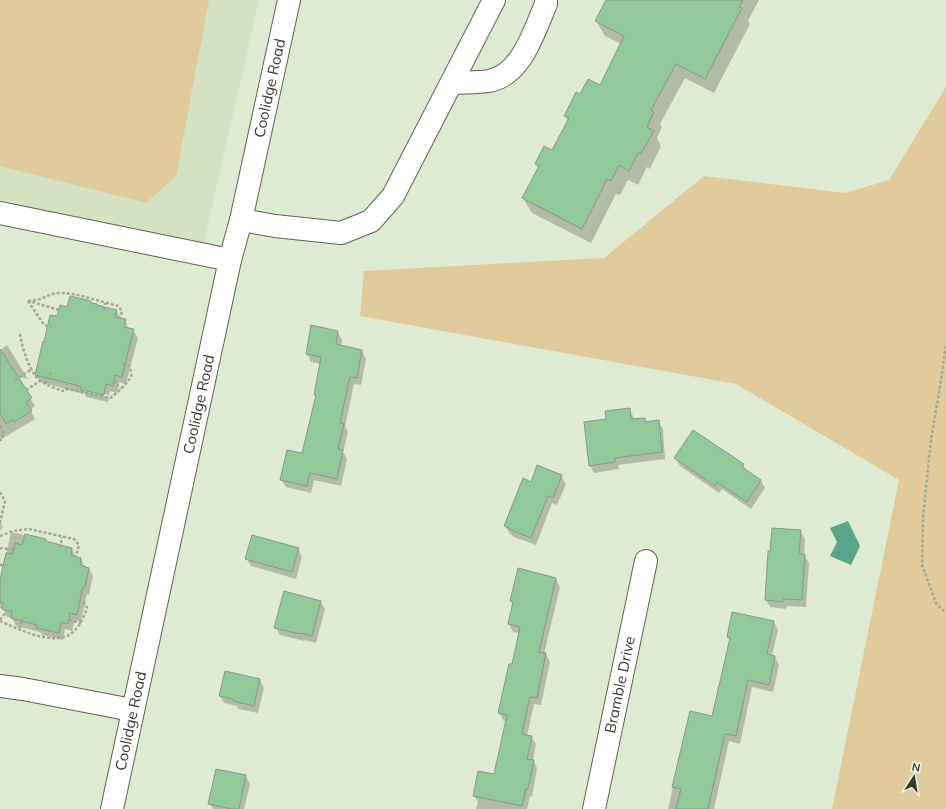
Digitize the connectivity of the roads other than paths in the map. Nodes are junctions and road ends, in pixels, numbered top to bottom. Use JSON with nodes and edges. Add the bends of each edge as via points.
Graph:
{"nodes":[{"id":1,"x":289,"y":0,"type":"edge"},
{"id":2,"x":494,"y":0,"type":"edge"},
{"id":3,"x":546,"y":0,"type":"edge"},
{"id":4,"x":452,"y":82,"type":"junction"},
{"id":5,"x":0,"y":213,"type":"edge"},
{"id":6,"x":241,"y":220,"type":"junction"},
{"id":7,"x":230,"y":260,"type":"junction"},
{"id":8,"x":646,"y":561,"type":"dead end"},
{"id":9,"x":0,"y":686,"type":"edge"},
{"id":10,"x":132,"y":710,"type":"junction"},
{"id":11,"x":112,"y":809,"type":"edge"},
{"id":12,"x":594,"y":809,"type":"edge"}],
"edges":[{"from":1,"to":6,"type":"street","name":"Coolidge Road"},
{"from":2,"to":4,"type":"street"},
{"from":3,"to":4,"type":"street","via":[[522,58],[509,72],[490,81]]},
{"from":4,"to":6,"type":"street","via":[[393,196],[371,221],[341,233]]},
{"from":5,"to":7,"type":"street"},
{"from":6,"to":7,"type":"street","name":"Coolidge Road"},
{"from":7,"to":10,"type":"street","name":"Coolidge Road"},
{"from":8,"to":12,"type":"street","name":"Bramble Drive"},
{"from":9,"to":10,"type":"street"},
{"from":10,"to":11,"type":"street","name":"Coolidge Road"}]}
